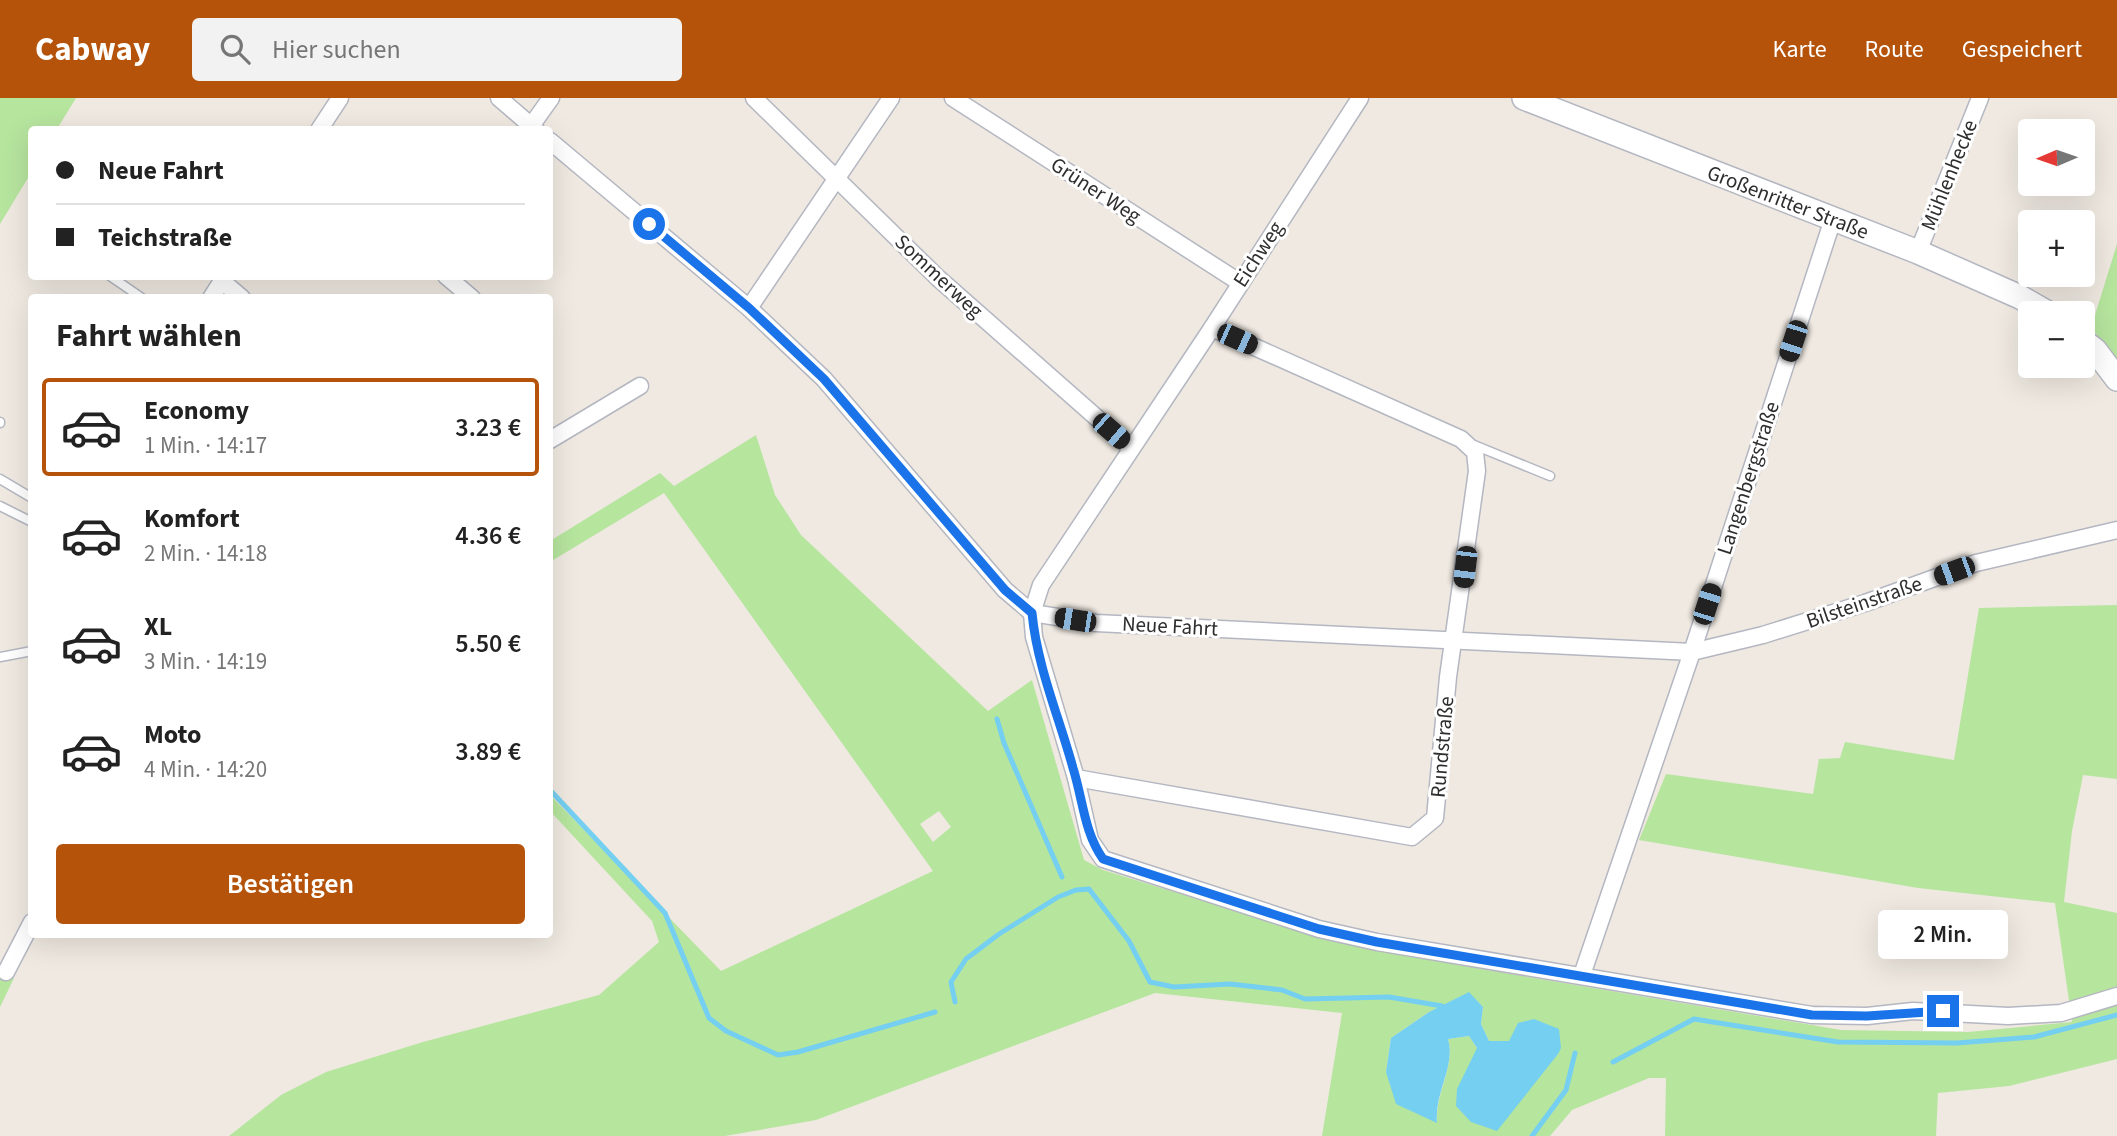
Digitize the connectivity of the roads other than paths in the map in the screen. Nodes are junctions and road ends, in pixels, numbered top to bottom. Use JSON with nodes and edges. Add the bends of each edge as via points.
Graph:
{"nodes":[{"id":1,"x":340,"y":98,"type":"edge"},
{"id":2,"x":499,"y":98,"type":"edge"},
{"id":3,"x":551,"y":98,"type":"edge"},
{"id":4,"x":754,"y":98,"type":"edge"},
{"id":5,"x":891,"y":98,"type":"edge"},
{"id":6,"x":953,"y":98,"type":"edge"},
{"id":7,"x":1360,"y":98,"type":"edge"},
{"id":8,"x":1524,"y":98,"type":"edge"},
{"id":9,"x":1980,"y":98,"type":"edge"},
{"id":10,"x":322,"y":126,"type":"edge"},
{"id":11,"x":532,"y":126,"type":"edge"},
{"id":12,"x":535,"y":126,"type":"edge"},
{"id":13,"x":553,"y":144,"type":"edge"},
{"id":14,"x":836,"y":177,"type":"junction"},
{"id":15,"x":1833,"y":219,"type":"junction"},
{"id":16,"x":1918,"y":253,"type":"junction"},
{"id":17,"x":116,"y":280,"type":"edge"},
{"id":18,"x":224,"y":280,"type":"edge"},
{"id":19,"x":451,"y":280,"type":"edge"},
{"id":20,"x":1239,"y":282,"type":"junction"},
{"id":21,"x":136,"y":294,"type":"edge"},
{"id":22,"x":238,"y":294,"type":"edge"},
{"id":23,"x":467,"y":294,"type":"edge"},
{"id":24,"x":2026,"y":301,"type":"edge"},
{"id":25,"x":749,"y":308,"type":"junction"},
{"id":26,"x":1212,"y":328,"type":"junction"},
{"id":27,"x":2095,"y":350,"type":"edge"},
{"id":28,"x":2117,"y":379,"type":"edge"},
{"id":29,"x":640,"y":386,"type":"dead end"},
{"id":30,"x":553,"y":438,"type":"edge"},
{"id":31,"x":1461,"y":439,"type":"junction"},
{"id":32,"x":1130,"y":448,"type":"junction"},
{"id":33,"x":1550,"y":476,"type":"dead end"},
{"id":34,"x":0,"y":479,"type":"edge"},
{"id":35,"x":28,"y":496,"type":"edge"},
{"id":36,"x":0,"y":506,"type":"edge"},
{"id":37,"x":28,"y":520,"type":"edge"},
{"id":38,"x":2117,"y":530,"type":"edge"},
{"id":39,"x":1032,"y":613,"type":"junction"},
{"id":40,"x":1455,"y":639,"type":"junction"},
{"id":41,"x":28,"y":652,"type":"edge"},
{"id":42,"x":1692,"y":652,"type":"junction"},
{"id":43,"x":0,"y":656,"type":"edge"},
{"id":44,"x":1076,"y":778,"type":"junction"},
{"id":45,"x":28,"y":930,"type":"edge"},
{"id":46,"x":6,"y":972,"type":"dead end"},
{"id":47,"x":1582,"y":975,"type":"junction"},
{"id":48,"x":2117,"y":996,"type":"edge"}],
"edges":[{"from":1,"to":10,"type":"street"},
{"from":2,"to":11,"type":"street"},
{"from":3,"to":12,"type":"street"},
{"from":4,"to":14,"type":"street","name":"Sommerweg"},
{"from":5,"to":14,"type":"street"},
{"from":6,"to":20,"type":"street","name":"Grüner Weg"},
{"from":7,"to":20,"type":"street","name":"Eichweg"},
{"from":8,"to":15,"type":"main road","name":"Großenritter Straße"},
{"from":9,"to":16,"type":"street","name":"Mühlenhecke"},
{"from":13,"to":25,"type":"street"},
{"from":14,"to":25,"type":"street"},
{"from":14,"to":32,"type":"street","name":"Sommerweg","via":[[938,278]]},
{"from":15,"to":16,"type":"main road","name":"Großenritter Straße"},
{"from":15,"to":42,"type":"street","name":"Langenbergstraße"},
{"from":16,"to":24,"type":"main road","name":"Großenritter Straße"},
{"from":17,"to":21,"type":"lane"},
{"from":18,"to":22,"type":"street"},
{"from":19,"to":23,"type":"street"},
{"from":20,"to":26,"type":"street","name":"Eichweg"},
{"from":25,"to":39,"type":"street","via":[[824,379],[1005,590]]},
{"from":26,"to":31,"type":"street"},
{"from":26,"to":32,"type":"street","name":"Eichweg"},
{"from":27,"to":28,"type":"main road"},
{"from":29,"to":30,"type":"street"},
{"from":31,"to":33,"type":"lane"},
{"from":31,"to":40,"type":"street","name":"Rundstraße","via":[[1475,452],[1477,471]]},
{"from":32,"to":39,"type":"street","name":"Eichweg","via":[[1041,584]]},
{"from":34,"to":35,"type":"lane"},
{"from":36,"to":37,"type":"lane"},
{"from":38,"to":42,"type":"street","name":"Bilsteinstraße","via":[[1976,563],[1839,611]]},
{"from":39,"to":40,"type":"street","name":"Neue Fahrt","via":[[1097,623]]},
{"from":39,"to":44,"type":"street","via":[[1034,637]]},
{"from":40,"to":42,"type":"street","name":"Neue Fahrt"},
{"from":40,"to":44,"type":"street","name":"Rundstraße","via":[[1436,818],[1412,837]]},
{"from":41,"to":43,"type":"lane"},
{"from":42,"to":47,"type":"street","name":"Langenbergstraße"},
{"from":44,"to":47,"type":"street","via":[[1090,841],[1103,859],[1135,872],[1319,929]]},
{"from":45,"to":46,"type":"street"},
{"from":47,"to":48,"type":"street","via":[[1812,1015],[2061,1013]]}]}
